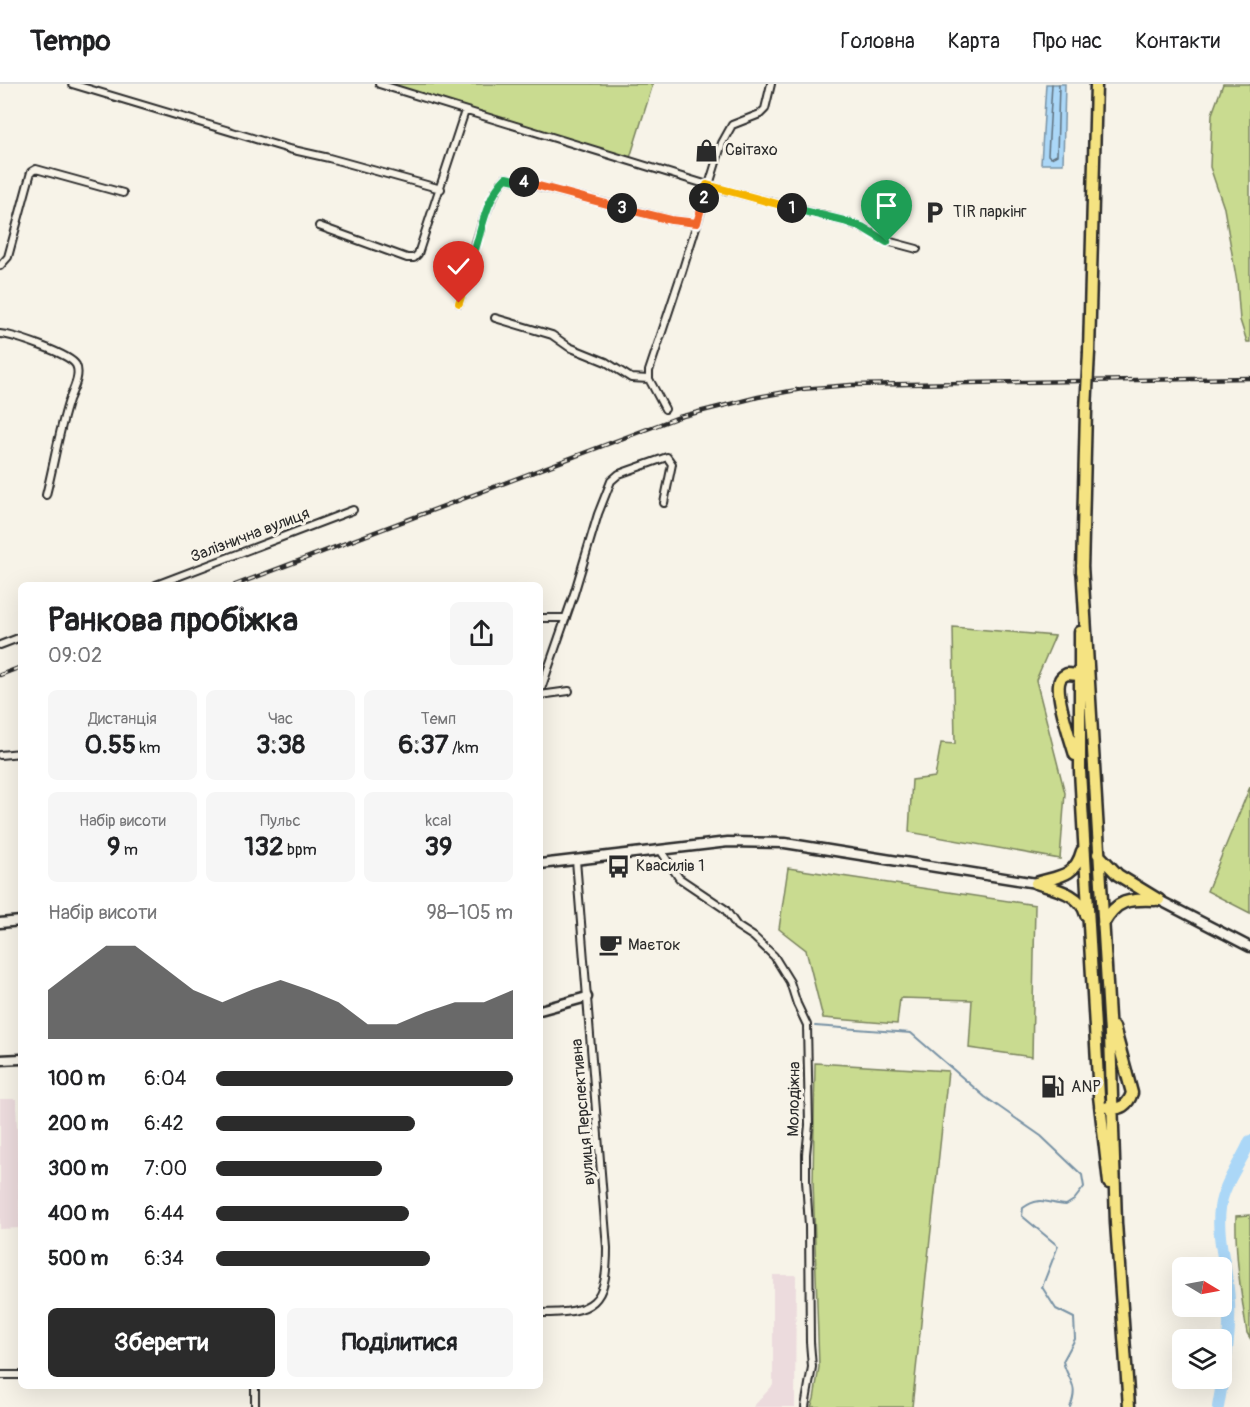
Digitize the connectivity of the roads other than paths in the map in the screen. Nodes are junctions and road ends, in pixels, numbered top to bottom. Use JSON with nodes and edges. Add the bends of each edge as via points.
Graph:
{"nodes":[{"id":1,"x":72,"y":84,"type":"edge"},
{"id":2,"x":379,"y":84,"type":"edge"},
{"id":3,"x":771,"y":84,"type":"edge"},
{"id":4,"x":1096,"y":84,"type":"edge"},
{"id":5,"x":465,"y":111,"type":"junction"},
{"id":6,"x":707,"y":185,"type":"junction"},
{"id":7,"x":441,"y":189,"type":"junction"},
{"id":8,"x":123,"y":193,"type":"dead end"},
{"id":9,"x":697,"y":223,"type":"junction"},
{"id":10,"x":319,"y":226,"type":"dead end"},
{"id":11,"x":917,"y":249,"type":"dead end"},
{"id":12,"x":0,"y":266,"type":"edge"},
{"id":13,"x":459,"y":303,"type":"dead end"},
{"id":14,"x":495,"y":318,"type":"dead end"},
{"id":15,"x":0,"y":334,"type":"edge"},
{"id":16,"x":649,"y":379,"type":"junction"},
{"id":17,"x":665,"y":409,"type":"dead end"},
{"id":18,"x":46,"y":495,"type":"dead end"},
{"id":19,"x":664,"y":503,"type":"dead end"},
{"id":20,"x":353,"y":510,"type":"dead end"},
{"id":21,"x":1082,"y":565,"type":"junction"},
{"id":22,"x":164,"y":582,"type":"edge"},
{"id":23,"x":543,"y":618,"type":"edge"},
{"id":24,"x":566,"y":618,"type":"junction"},
{"id":25,"x":18,"y":638,"type":"edge"},
{"id":26,"x":0,"y":645,"type":"edge"},
{"id":27,"x":1078,"y":675,"type":"junction"},
{"id":28,"x":543,"y":685,"type":"edge"},
{"id":29,"x":569,"y":691,"type":"dead end"},
{"id":30,"x":1089,"y":693,"type":"junction"},
{"id":31,"x":543,"y":694,"type":"edge"},
{"id":32,"x":18,"y":753,"type":"edge"},
{"id":33,"x":0,"y":755,"type":"edge"},
{"id":34,"x":1080,"y":771,"type":"junction"},
{"id":35,"x":1084,"y":842,"type":"junction"},
{"id":36,"x":661,"y":851,"type":"junction"},
{"id":37,"x":1098,"y":854,"type":"junction"},
{"id":38,"x":576,"y":860,"type":"junction"},
{"id":39,"x":543,"y":864,"type":"edge"},
{"id":40,"x":1036,"y":883,"type":"junction"},
{"id":41,"x":1159,"y":900,"type":"junction"},
{"id":42,"x":18,"y":921,"type":"edge"},
{"id":43,"x":0,"y":923,"type":"edge"},
{"id":44,"x":1103,"y":924,"type":"junction"},
{"id":45,"x":1090,"y":936,"type":"junction"},
{"id":46,"x":1250,"y":947,"type":"edge"},
{"id":47,"x":587,"y":997,"type":"junction"},
{"id":48,"x":1108,"y":1008,"type":"junction"},
{"id":49,"x":543,"y":1009,"type":"edge"},
{"id":50,"x":18,"y":1059,"type":"edge"},
{"id":51,"x":0,"y":1060,"type":"edge"},
{"id":52,"x":1100,"y":1103,"type":"junction"},
{"id":53,"x":1112,"y":1108,"type":"junction"},
{"id":54,"x":1116,"y":1223,"type":"junction"},
{"id":55,"x":543,"y":1313,"type":"edge"},
{"id":56,"x":0,"y":1375,"type":"edge"},
{"id":57,"x":18,"y":1375,"type":"edge"},
{"id":58,"x":255,"y":1389,"type":"edge"},
{"id":59,"x":255,"y":1407,"type":"edge"},
{"id":60,"x":805,"y":1407,"type":"edge"},
{"id":61,"x":1129,"y":1407,"type":"edge"}],
"edges":[{"from":1,"to":7,"type":"street","via":[[289,149]]},
{"from":2,"to":5,"type":"street"},
{"from":3,"to":6,"type":"street","via":[[765,109],[732,125]]},
{"from":4,"to":21,"type":"highway","bridge":true},
{"from":5,"to":6,"type":"street"},
{"from":5,"to":7,"type":"street"},
{"from":6,"to":9,"type":"street"},
{"from":6,"to":11,"type":"street","via":[[844,221],[887,242]]},
{"from":7,"to":10,"type":"street","via":[[414,258]]},
{"from":8,"to":12,"type":"street","via":[[36,169],[31,172],[8,257]]},
{"from":9,"to":13,"type":"street","via":[[671,220],[506,178],[488,209]]},
{"from":9,"to":16,"type":"street"},
{"from":14,"to":16,"type":"street","via":[[552,335],[631,378]]},
{"from":15,"to":18,"type":"street","via":[[41,345],[72,360],[78,368]]},
{"from":16,"to":17,"type":"street"},
{"from":19,"to":24,"type":"street","via":[[672,464],[667,457],[619,474],[611,481]]},
{"from":20,"to":22,"type":"street","name":"Залізнична вулиця"},
{"from":21,"to":27,"type":"highway"},
{"from":21,"to":30,"type":"highway"},
{"from":23,"to":24,"type":"street"},
{"from":24,"to":28,"type":"street"},
{"from":25,"to":26,"type":"street"},
{"from":27,"to":30,"type":"highway"},
{"from":27,"to":34,"type":"highway"},
{"from":27,"to":34,"type":"highway","via":[[1067,674],[1060,680],[1059,697]]},
{"from":29,"to":31,"type":"street"},
{"from":30,"to":37,"type":"highway"},
{"from":32,"to":33,"type":"street"},
{"from":34,"to":35,"type":"highway"},
{"from":35,"to":40,"type":"highway","via":[[1074,869]]},
{"from":35,"to":45,"type":"highway"},
{"from":36,"to":38,"type":"main road"},
{"from":36,"to":40,"type":"main road","via":[[728,842],[785,843]]},
{"from":36,"to":60,"type":"street","name":"Молодіжна","via":[[679,878],[725,909],[737,926],[774,956],[790,982],[807,1025],[806,1180],[812,1367]]},
{"from":37,"to":41,"type":"highway","via":[[1118,875]]},
{"from":37,"to":44,"type":"highway"},
{"from":38,"to":39,"type":"main road"},
{"from":38,"to":47,"type":"street","name":"вулиця Перспективна"},
{"from":40,"to":45,"type":"highway","via":[[1080,902]]},
{"from":41,"to":44,"type":"highway","via":[[1123,901]]},
{"from":41,"to":46,"type":"main road"},
{"from":42,"to":43,"type":"main road"},
{"from":44,"to":48,"type":"highway"},
{"from":45,"to":52,"type":"highway"},
{"from":47,"to":49,"type":"main road"},
{"from":47,"to":55,"type":"street","name":"вулиця Перспективна","via":[[607,1268],[604,1287],[592,1303],[580,1311]]},
{"from":48,"to":53,"type":"highway"},
{"from":48,"to":53,"type":"highway","via":[[1132,1090],[1130,1100],[1122,1107]]},
{"from":50,"to":51,"type":"main road"},
{"from":52,"to":53,"type":"highway"},
{"from":52,"to":54,"type":"highway"},
{"from":53,"to":54,"type":"highway"},
{"from":54,"to":61,"type":"highway"},
{"from":56,"to":57,"type":"street"},
{"from":58,"to":59,"type":"street"}]}
